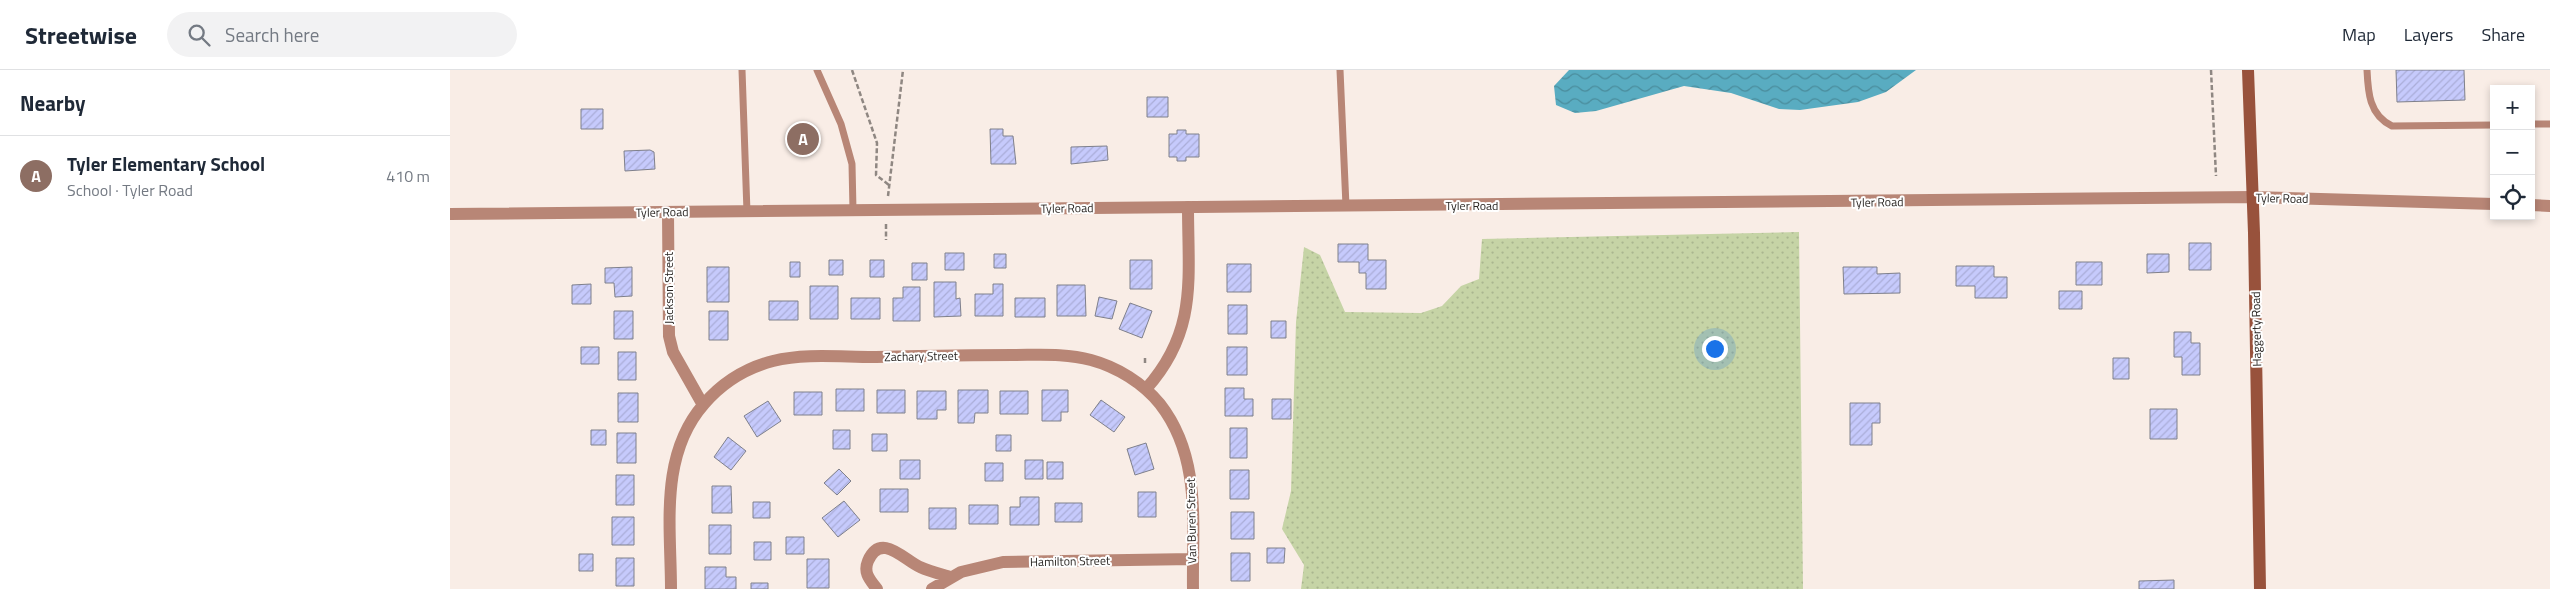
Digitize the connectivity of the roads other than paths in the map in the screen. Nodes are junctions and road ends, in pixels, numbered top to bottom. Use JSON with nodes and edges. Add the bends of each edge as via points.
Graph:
{"nodes":[{"id":1,"x":742,"y":70,"type":"edge"},
{"id":2,"x":817,"y":70,"type":"edge"},
{"id":3,"x":1340,"y":70,"type":"edge"},
{"id":4,"x":2248,"y":70,"type":"edge"},
{"id":5,"x":2367,"y":70,"type":"edge"},
{"id":6,"x":2535,"y":124,"type":"edge"},
{"id":7,"x":2550,"y":124,"type":"edge"},
{"id":8,"x":2490,"y":125,"type":"edge"},
{"id":9,"x":2253,"y":197,"type":"junction"},
{"id":10,"x":2490,"y":204,"type":"edge"},
{"id":11,"x":2535,"y":205,"type":"edge"},
{"id":12,"x":1346,"y":206,"type":"junction"},
{"id":13,"x":2550,"y":206,"type":"edge"},
{"id":14,"x":1188,"y":207,"type":"junction"},
{"id":15,"x":853,"y":210,"type":"junction"},
{"id":16,"x":668,"y":212,"type":"junction"},
{"id":17,"x":747,"y":212,"type":"junction"},
{"id":18,"x":450,"y":214,"type":"edge"},
{"id":19,"x":1146,"y":389,"type":"junction"},
{"id":20,"x":703,"y":405,"type":"junction"},
{"id":21,"x":1193,"y":559,"type":"junction"},
{"id":22,"x":950,"y":577,"type":"junction"},
{"id":23,"x":671,"y":589,"type":"edge"},
{"id":24,"x":877,"y":589,"type":"edge"},
{"id":25,"x":932,"y":589,"type":"edge"},
{"id":26,"x":1193,"y":589,"type":"edge"},
{"id":27,"x":2260,"y":589,"type":"edge"}],
"edges":[{"from":1,"to":17,"type":"lane"},
{"from":2,"to":15,"type":"lane","via":[[841,124],[852,164]]},
{"from":3,"to":12,"type":"lane"},
{"from":4,"to":9,"type":"main road","name":"Haggerty Road"},
{"from":5,"to":8,"type":"lane","via":[[2372,105],[2392,126]]},
{"from":6,"to":7,"type":"lane"},
{"from":9,"to":10,"type":"street","name":"Tyler Road"},
{"from":9,"to":12,"type":"street","name":"Tyler Road"},
{"from":9,"to":27,"type":"main road","name":"Haggerty Road"},
{"from":11,"to":13,"type":"street"},
{"from":12,"to":14,"type":"street","name":"Tyler Road"},
{"from":14,"to":15,"type":"street","name":"Tyler Road"},
{"from":14,"to":19,"type":"street","via":[[1185,320],[1170,357]]},
{"from":15,"to":17,"type":"street","name":"Tyler Road"},
{"from":16,"to":17,"type":"street","name":"Tyler Road"},
{"from":16,"to":18,"type":"street","name":"Tyler Road"},
{"from":16,"to":20,"type":"street","name":"Jackson Street","via":[[669,336],[673,352]]},
{"from":19,"to":20,"type":"street","name":"Zachary Street","via":[[1109,366],[1065,355],[801,357],[775,361],[746,371],[721,387]]},
{"from":19,"to":21,"type":"street","name":"Van Buren Street","via":[[1170,418],[1187,456],[1192,487]]},
{"from":20,"to":23,"type":"street","via":[[688,427],[674,466],[670,492]]},
{"from":21,"to":22,"type":"street","name":"Hamilton Street","via":[[1003,562],[983,565]]},
{"from":21,"to":26,"type":"street","name":"Van Buren Street"},
{"from":22,"to":24,"type":"street","via":[[920,568],[896,550],[880,550],[867,564],[868,578]]},
{"from":22,"to":25,"type":"street","name":"Hamilton Street"}]}
